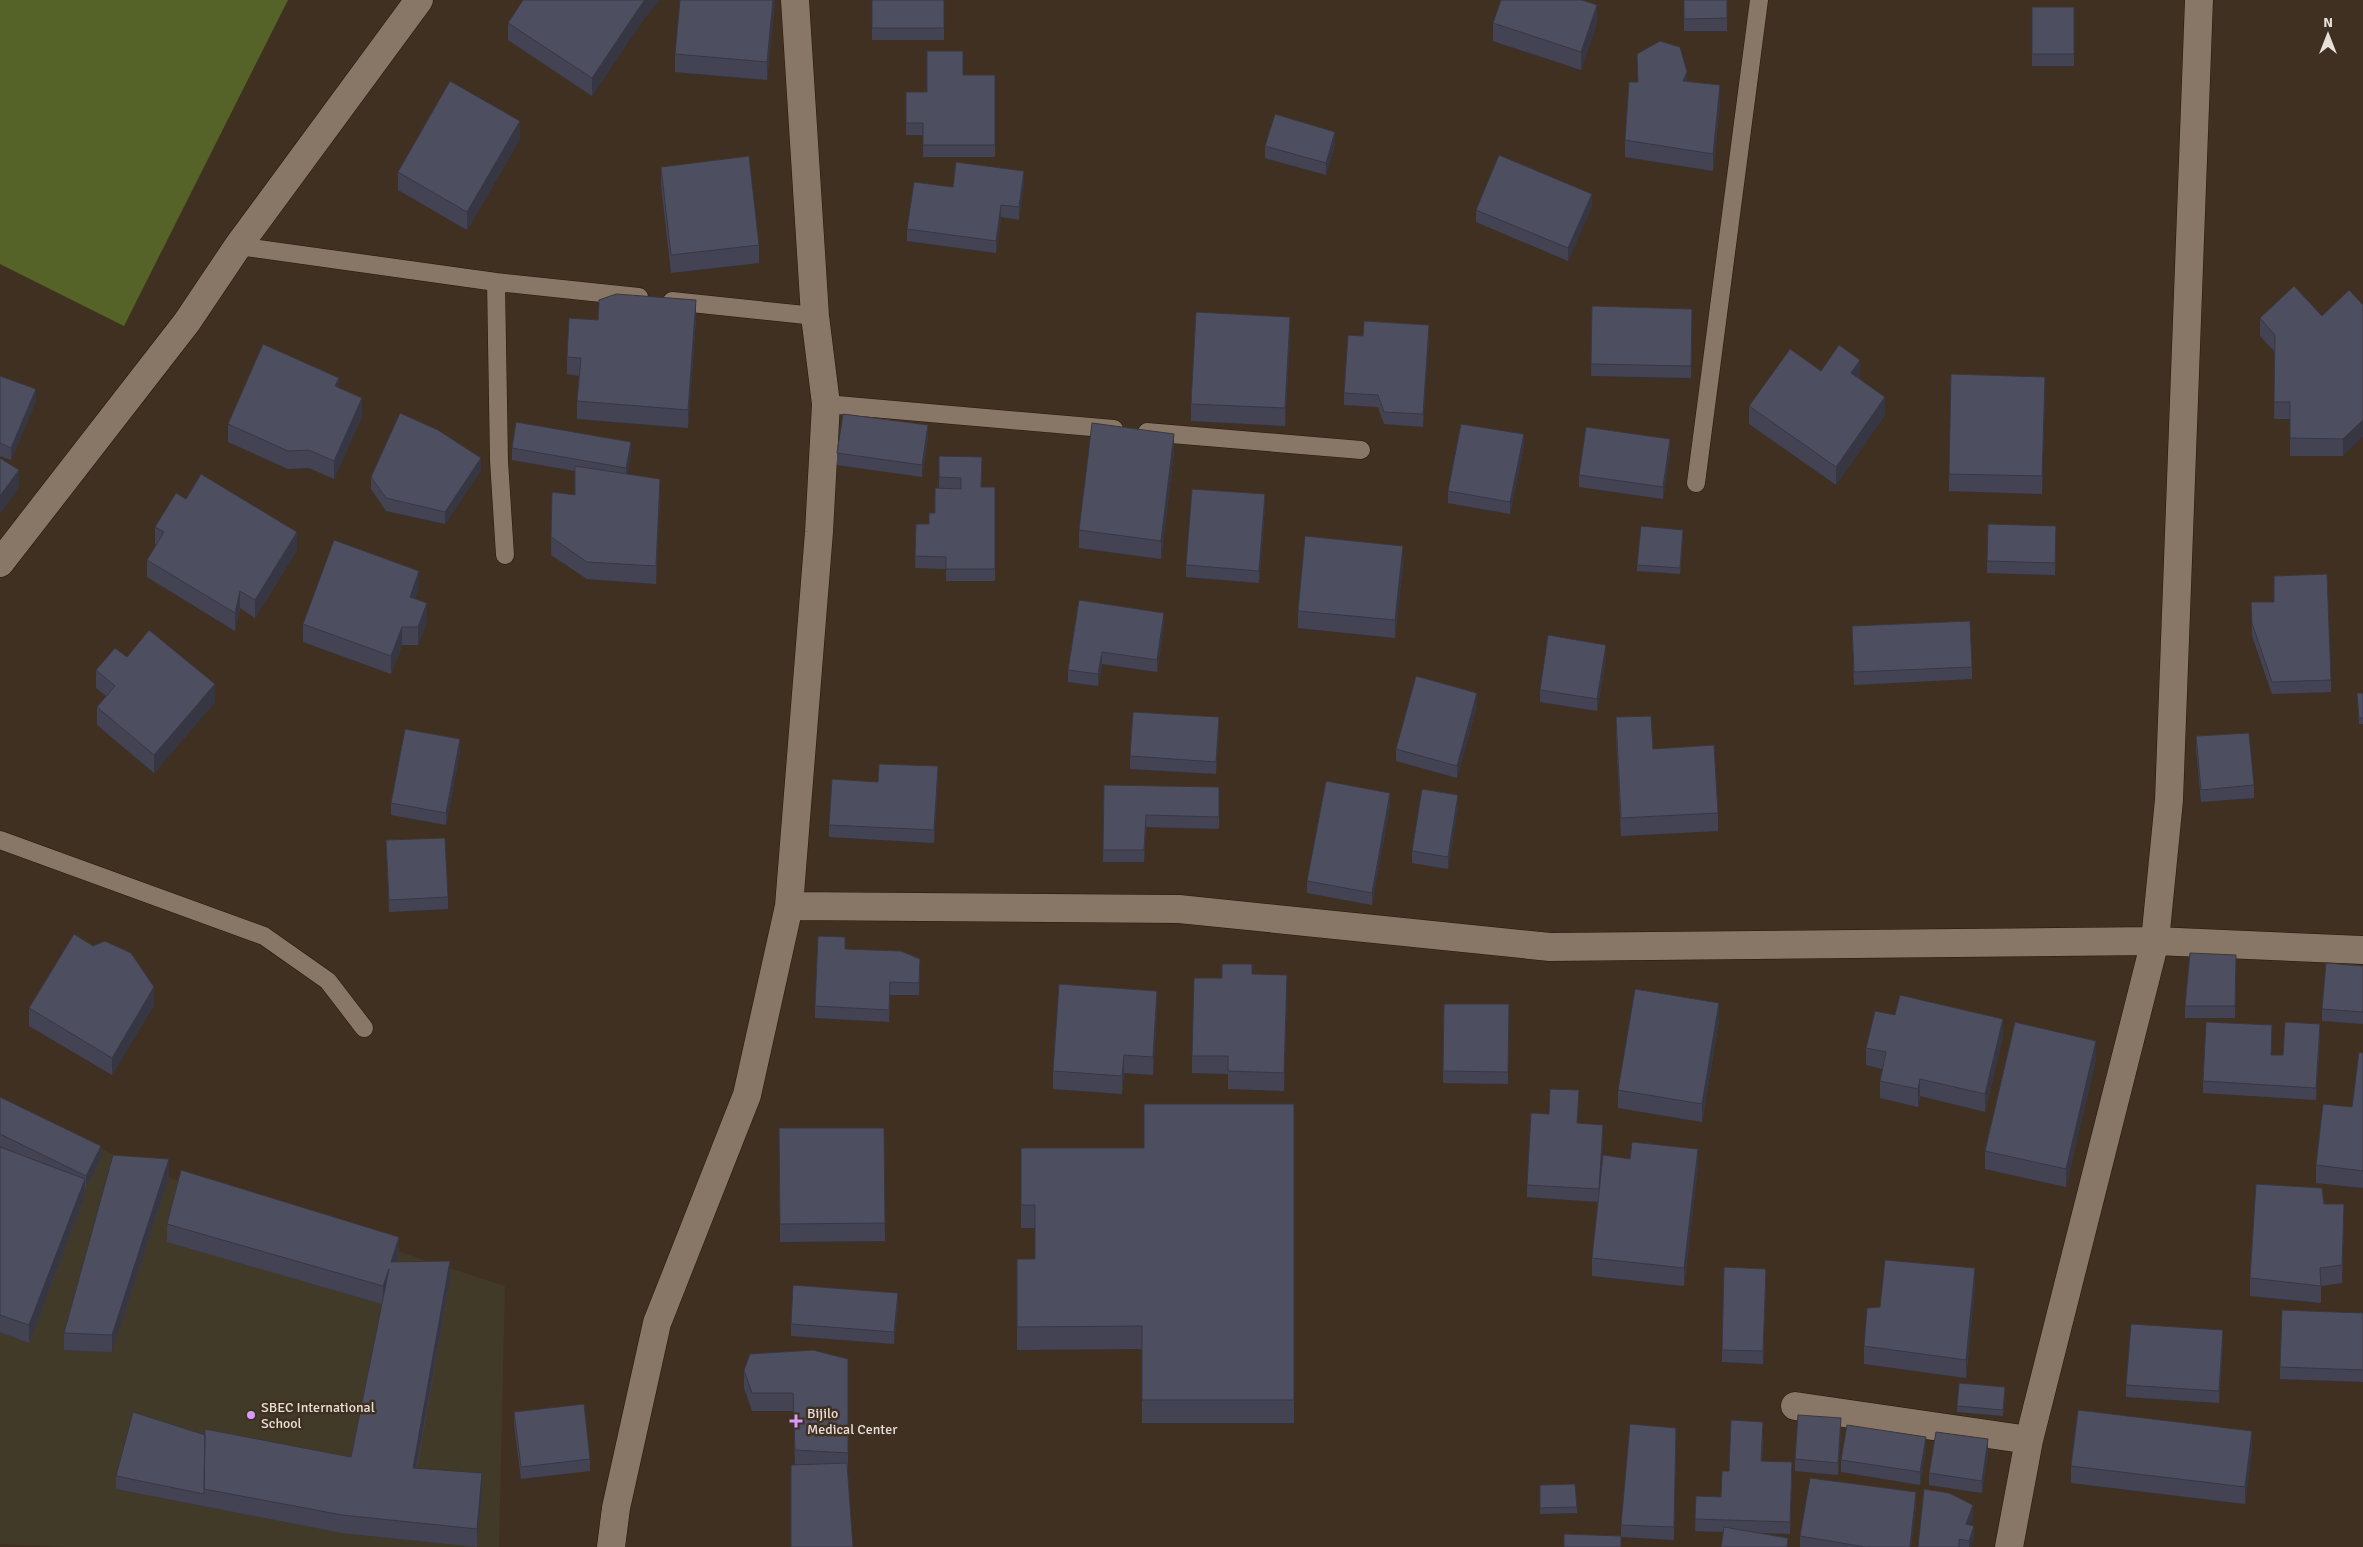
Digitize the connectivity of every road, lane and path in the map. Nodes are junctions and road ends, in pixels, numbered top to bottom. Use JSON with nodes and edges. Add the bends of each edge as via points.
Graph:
{"nodes":[{"id":1,"x":419,"y":0,"type":"edge"},
{"id":2,"x":795,"y":0,"type":"edge"},
{"id":3,"x":1759,"y":0,"type":"edge"},
{"id":4,"x":2199,"y":0,"type":"edge"},
{"id":5,"x":238,"y":246,"type":"junction"},
{"id":6,"x":496,"y":282,"type":"junction"},
{"id":7,"x":815,"y":316,"type":"junction"},
{"id":8,"x":826,"y":404,"type":"junction"},
{"id":9,"x":1361,"y":450,"type":"dead end"},
{"id":10,"x":1696,"y":483,"type":"dead end"},
{"id":11,"x":505,"y":555,"type":"dead end"},
{"id":12,"x":0,"y":563,"type":"edge"},
{"id":13,"x":0,"y":840,"type":"edge"},
{"id":14,"x":789,"y":906,"type":"junction"},
{"id":15,"x":2155,"y":941,"type":"junction"},
{"id":16,"x":2363,"y":950,"type":"edge"},
{"id":17,"x":364,"y":1028,"type":"dead end"},
{"id":18,"x":1795,"y":1406,"type":"dead end"},
{"id":19,"x":2029,"y":1440,"type":"junction"},
{"id":20,"x":611,"y":1547,"type":"edge"},
{"id":21,"x":2009,"y":1547,"type":"edge"}],
"edges":[{"from":1,"to":5,"type":"street"},
{"from":2,"to":7,"type":"street"},
{"from":3,"to":10,"type":"lane"},
{"from":4,"to":15,"type":"street","via":[[2169,800]]},
{"from":5,"to":6,"type":"lane"},
{"from":5,"to":12,"type":"street","via":[[188,322]]},
{"from":6,"to":7,"type":"lane"},
{"from":6,"to":11,"type":"lane"},
{"from":7,"to":8,"type":"street"},
{"from":8,"to":9,"type":"lane"},
{"from":8,"to":14,"type":"street"},
{"from":13,"to":17,"type":"lane","via":[[264,936],[328,981]]},
{"from":14,"to":15,"type":"street","via":[[1178,909],[1550,947]]},
{"from":14,"to":20,"type":"street","via":[[747,1095],[658,1323],[616,1508]]},
{"from":15,"to":16,"type":"street"},
{"from":15,"to":19,"type":"street"},
{"from":18,"to":19,"type":"street"},
{"from":19,"to":21,"type":"street"}]}
